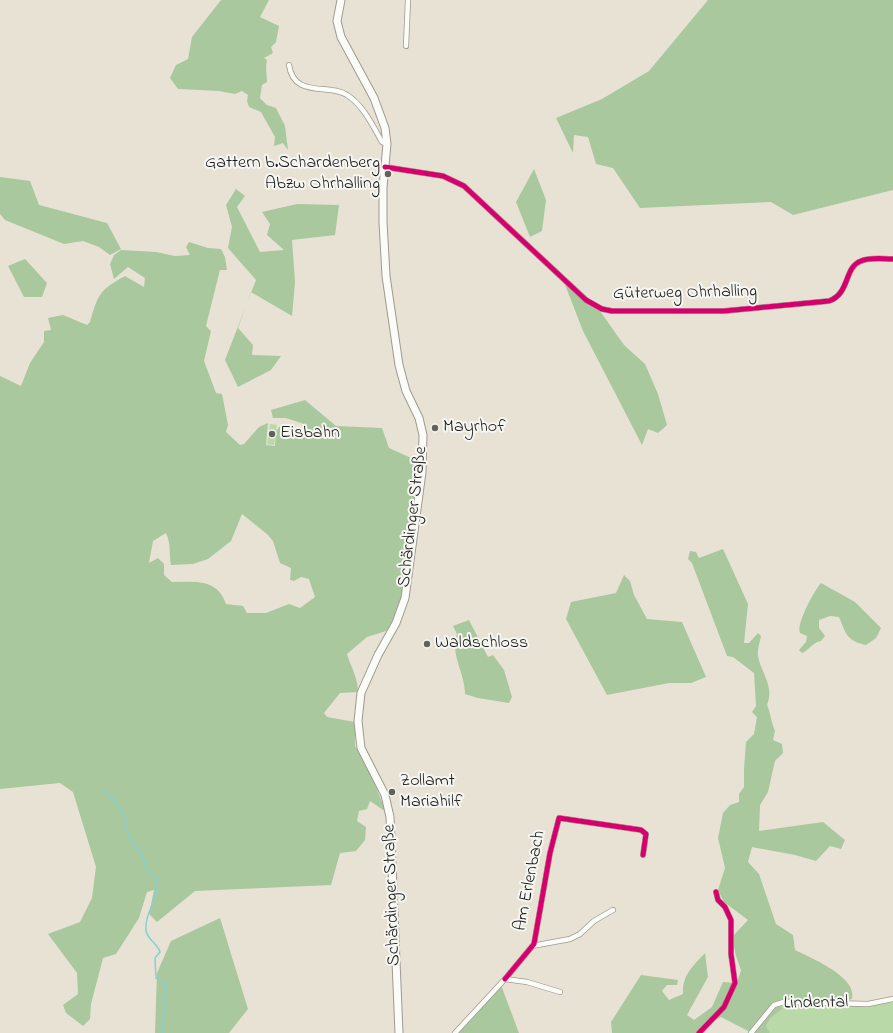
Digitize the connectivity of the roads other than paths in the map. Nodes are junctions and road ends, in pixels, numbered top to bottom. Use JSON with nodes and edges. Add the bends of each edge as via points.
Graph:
{"nodes":[{"id":1,"x":341,"y":0,"type":"edge"},
{"id":2,"x":408,"y":0,"type":"edge"},
{"id":3,"x":406,"y":46,"type":"dead end"},
{"id":4,"x":289,"y":65,"type":"dead end"},
{"id":5,"x":387,"y":144,"type":"junction"},
{"id":6,"x":385,"y":168,"type":"junction"},
{"id":7,"x":893,"y":259,"type":"edge"},
{"id":8,"x":643,"y":855,"type":"dead end"},
{"id":9,"x":716,"y":892,"type":"dead end"},
{"id":10,"x":613,"y":910,"type":"dead end"},
{"id":11,"x":532,"y":946,"type":"junction"},
{"id":12,"x":505,"y":979,"type":"junction"},
{"id":13,"x":560,"y":992,"type":"dead end"},
{"id":14,"x":893,"y":999,"type":"edge"},
{"id":15,"x":399,"y":1033,"type":"edge"},
{"id":16,"x":454,"y":1033,"type":"edge"},
{"id":17,"x":699,"y":1033,"type":"edge"},
{"id":18,"x":751,"y":1033,"type":"edge"}],
"edges":[{"from":1,"to":5,"type":"main road","name":"Schärdinger Straße","via":[[338,30],[376,102],[385,128]]},
{"from":2,"to":3,"type":"street"},
{"from":4,"to":5,"type":"street","via":[[292,76],[302,84],[319,90],[339,91],[348,96],[363,111],[382,142]]},
{"from":5,"to":6,"type":"main road","name":"Schärdinger Straße"},
{"from":6,"to":7,"type":"street","name":"Güterweg Ohrhalling","via":[[443,176],[464,186],[586,300],[602,309],[612,311],[724,311],[829,301],[840,295],[859,261]]},
{"from":6,"to":15,"type":"main road","name":"Schärdinger Straße","via":[[384,249],[388,290],[400,365],[406,391],[420,423],[424,452],[402,609],[361,693],[358,721],[361,748],[385,795],[390,818]]},
{"from":8,"to":11,"type":"street","name":"Am Erlenbach","via":[[646,834],[641,830],[560,818],[556,826]]},
{"from":9,"to":17,"type":"street","via":[[718,900],[725,907],[731,920],[731,954],[735,983],[724,1007]]},
{"from":10,"to":11,"type":"street","name":"Am Erlenbach","via":[[570,939]]},
{"from":11,"to":12,"type":"street","name":"Am Erlenbach"},
{"from":12,"to":13,"type":"street","via":[[527,982]]},
{"from":12,"to":16,"type":"street"},
{"from":14,"to":18,"type":"street","name":"Lindental","via":[[868,1004],[784,1002],[774,1005]]}]}
